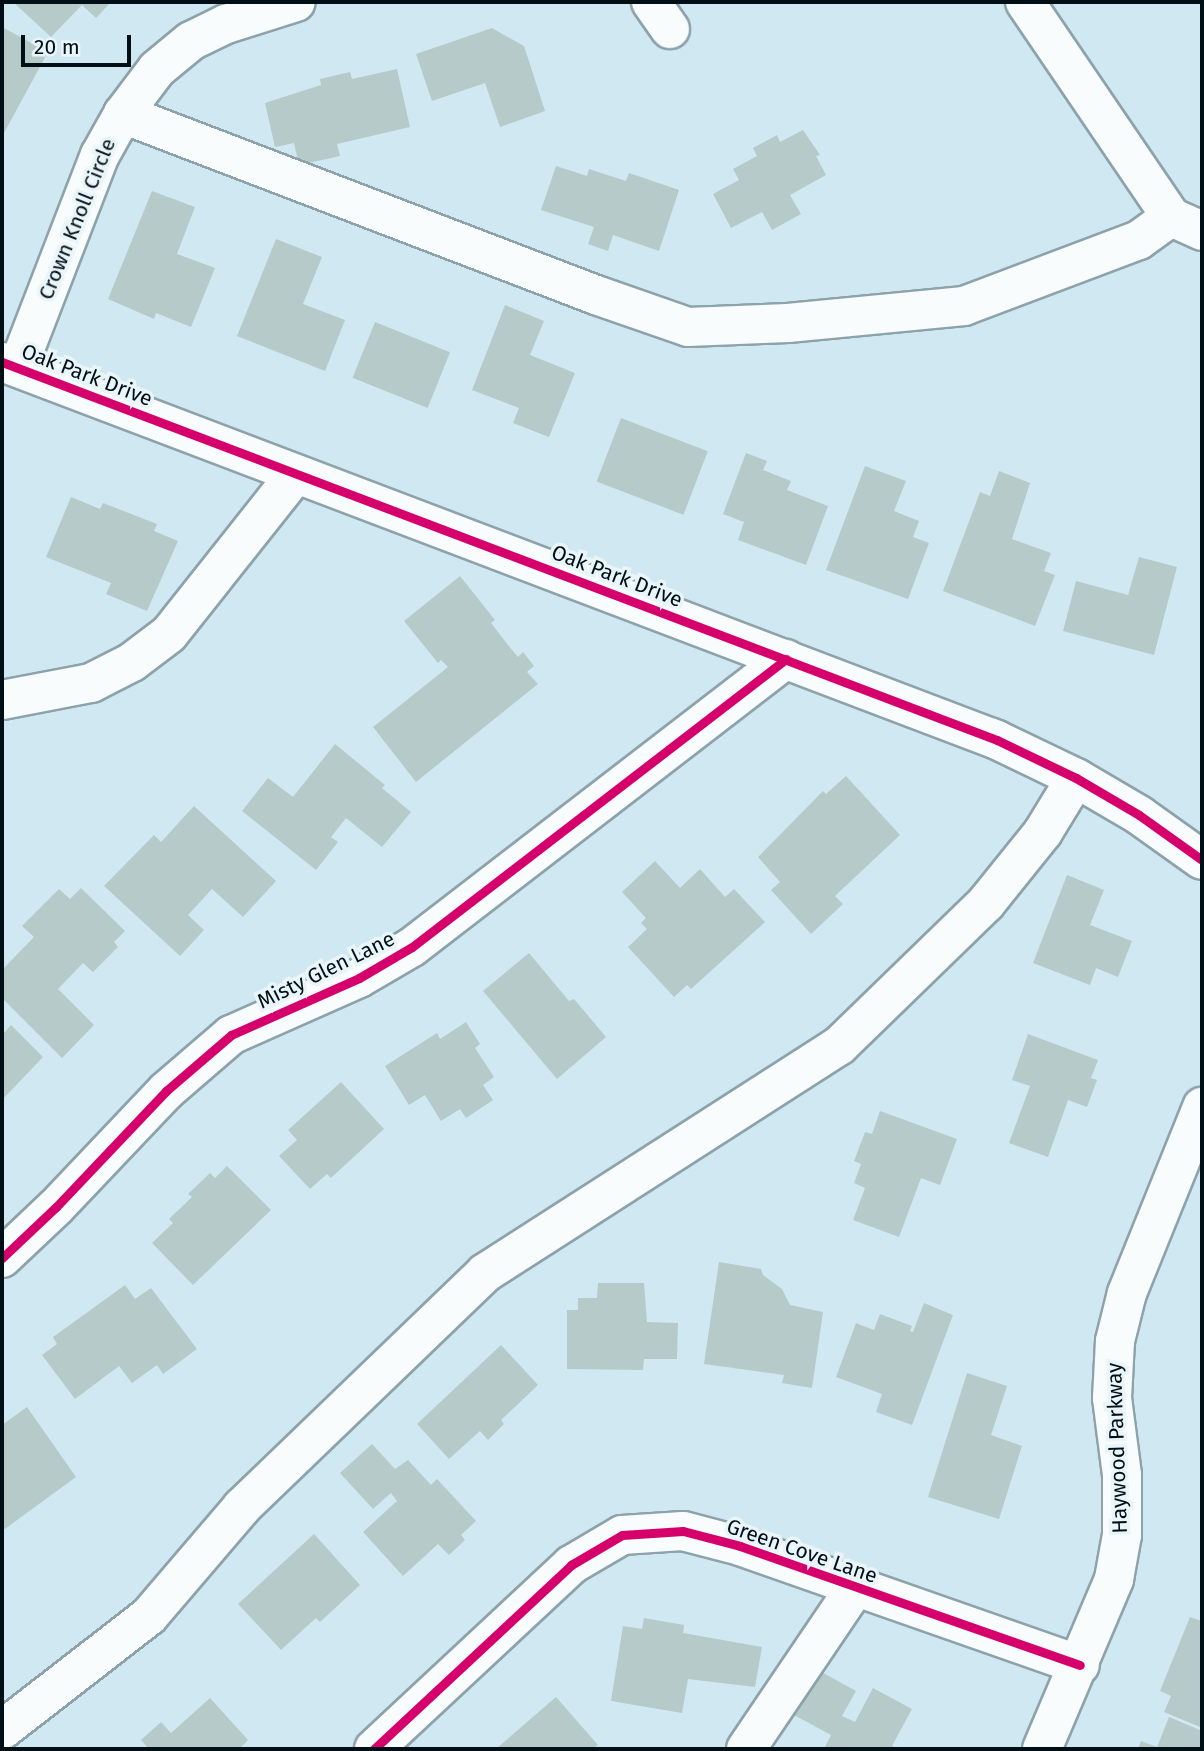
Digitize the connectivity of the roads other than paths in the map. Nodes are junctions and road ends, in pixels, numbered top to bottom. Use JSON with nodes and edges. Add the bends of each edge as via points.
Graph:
{"nodes":[{"id":1,"x":296,"y":2,"type":"edge"},
{"id":2,"x":1025,"y":2,"type":"edge"},
{"id":3,"x":123,"y":114,"type":"junction"},
{"id":4,"x":1187,"y":224,"type":"edge"},
{"id":5,"x":10,"y":364,"type":"edge"},
{"id":6,"x":296,"y":474,"type":"junction"},
{"id":7,"x":786,"y":659,"type":"junction"},
{"id":8,"x":2,"y":699,"type":"edge"},
{"id":9,"x":1076,"y":778,"type":"junction"},
{"id":10,"x":1202,"y":860,"type":"edge"},
{"id":11,"x":1202,"y":1107,"type":"edge"},
{"id":12,"x":2,"y":1258,"type":"edge"},
{"id":13,"x":855,"y":1588,"type":"junction"},
{"id":14,"x":1080,"y":1665,"type":"junction"},
{"id":15,"x":2,"y":1730,"type":"edge"},
{"id":16,"x":374,"y":1749,"type":"edge"},
{"id":17,"x":747,"y":1749,"type":"edge"},
{"id":18,"x":1042,"y":1749,"type":"edge"}],
"edges":[{"from":1,"to":3,"type":"street","name":"Crown Knoll Circle","via":[[226,24],[191,41],[157,69]]},
{"from":2,"to":4,"type":"street"},
{"from":3,"to":4,"type":"street","via":[[688,327],[788,323],[964,306]]},
{"from":3,"to":5,"type":"street","name":"Crown Knoll Circle","via":[[100,155]]},
{"from":5,"to":6,"type":"street","name":"Oak Park Drive"},
{"from":6,"to":7,"type":"street","name":"Oak Park Drive"},
{"from":6,"to":8,"type":"street","via":[[169,634],[132,662],[91,683]]},
{"from":7,"to":9,"type":"street","name":"Oak Park Drive","via":[[997,740]]},
{"from":7,"to":12,"type":"street","name":"Misty Glen Lane","via":[[412,947],[359,978],[231,1035],[166,1091]]},
{"from":9,"to":10,"type":"street","name":"Oak Park Drive"},
{"from":9,"to":15,"type":"street","via":[[1043,832],[985,903],[839,1046],[485,1273],[242,1507],[149,1616]]},
{"from":11,"to":14,"type":"street","name":"Haywood Parkway","via":[[1127,1293],[1115,1341],[1112,1398],[1122,1475],[1122,1535],[1114,1579]]},
{"from":13,"to":14,"type":"street","name":"Green Cove Lane"},
{"from":13,"to":16,"type":"street","name":"Green Cove Lane","via":[[740,1546],[683,1531],[622,1535],[571,1566]]},
{"from":13,"to":17,"type":"street"},
{"from":14,"to":18,"type":"street","name":"Haywood Parkway"}]}
